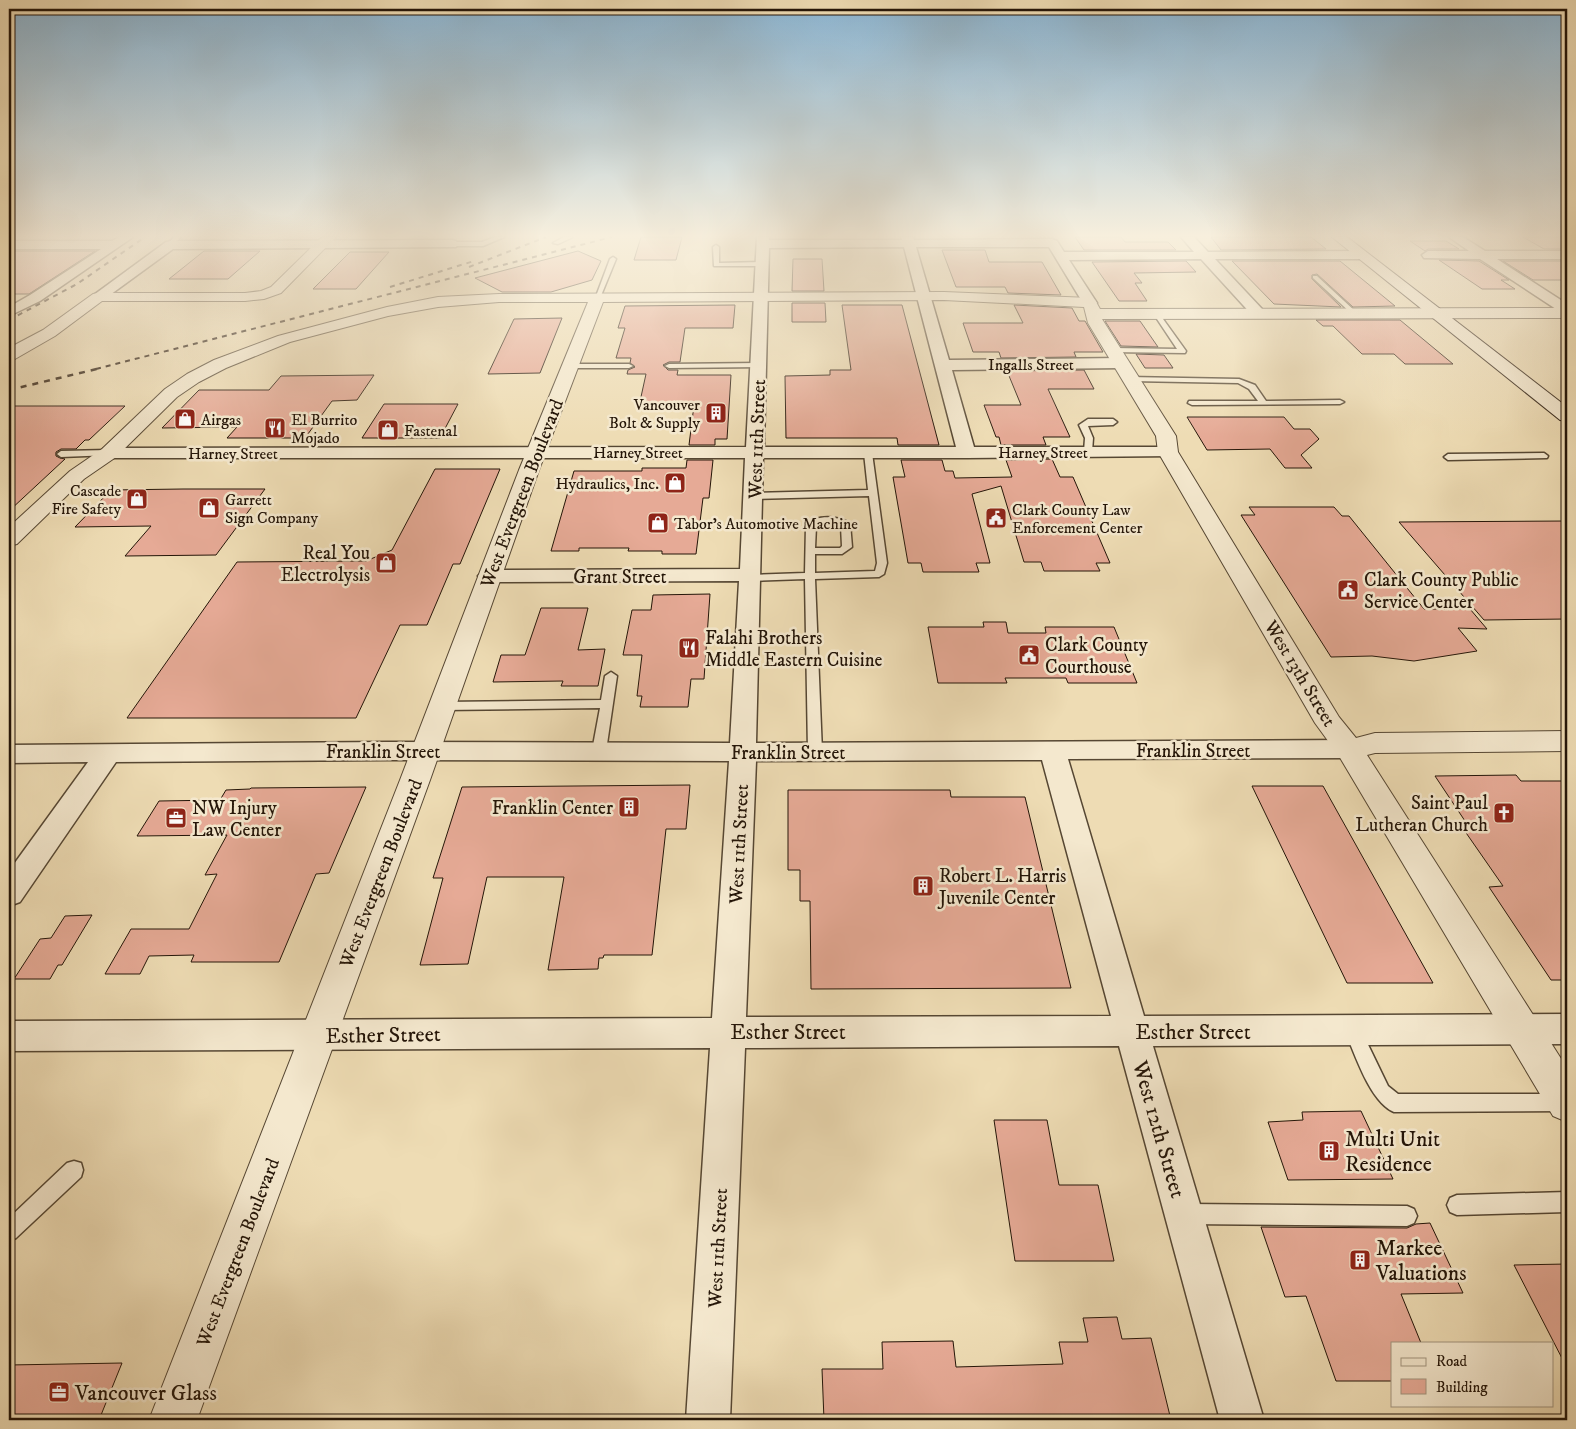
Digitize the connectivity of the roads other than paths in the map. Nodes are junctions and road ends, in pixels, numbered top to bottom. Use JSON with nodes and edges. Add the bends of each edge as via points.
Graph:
{"nodes":[{"id":1,"x":24,"y":304,"type":"edge"},
{"id":2,"x":90,"y":304,"type":"edge"},
{"id":3,"x":429,"y":304,"type":"edge"},
{"id":4,"x":595,"y":304,"type":"edge"},
{"id":5,"x":761,"y":304,"type":"edge"},
{"id":6,"x":925,"y":304,"type":"edge"},
{"id":7,"x":1056,"y":304,"type":"edge"},
{"id":8,"x":1089,"y":304,"type":"edge"},
{"id":9,"x":1249,"y":304,"type":"edge"},
{"id":10,"x":1344,"y":304,"type":"edge"},
{"id":11,"x":1556,"y":304,"type":"edge"},
{"id":12,"x":1438,"y":305,"type":"junction"},
{"id":13,"x":1092,"y":308,"type":"junction"},
{"id":14,"x":1567,"y":311,"type":"edge"},
{"id":15,"x":9,"y":312,"type":"edge"},
{"id":16,"x":1258,"y":313,"type":"junction"},
{"id":17,"x":1354,"y":313,"type":"junction"},
{"id":18,"x":1460,"y":313,"type":"junction"},
{"id":19,"x":1156,"y":314,"type":"junction"},
{"id":20,"x":1482,"y":330,"type":"dead end"},
{"id":21,"x":9,"y":355,"type":"edge"},
{"id":22,"x":1121,"y":364,"type":"junction"},
{"id":23,"x":759,"y":365,"type":"junction"},
{"id":24,"x":942,"y":365,"type":"junction"},
{"id":25,"x":570,"y":366,"type":"junction"},
{"id":26,"x":629,"y":366,"type":"dead end"},
{"id":27,"x":670,"y":366,"type":"dead end"},
{"id":28,"x":1340,"y":402,"type":"dead end"},
{"id":29,"x":1192,"y":403,"type":"dead end"},
{"id":30,"x":1264,"y":403,"type":"junction"},
{"id":31,"x":1567,"y":416,"type":"edge"},
{"id":32,"x":1113,"y":422,"type":"dead end"},
{"id":33,"x":536,"y":452,"type":"junction"},
{"id":34,"x":1088,"y":452,"type":"junction"},
{"id":35,"x":1168,"y":452,"type":"junction"},
{"id":36,"x":109,"y":453,"type":"junction"},
{"id":37,"x":755,"y":453,"type":"junction"},
{"id":38,"x":868,"y":453,"type":"junction"},
{"id":39,"x":967,"y":453,"type":"junction"},
{"id":40,"x":61,"y":454,"type":"dead end"},
{"id":41,"x":1544,"y":456,"type":"dead end"},
{"id":42,"x":1448,"y":457,"type":"dead end"},
{"id":43,"x":873,"y":494,"type":"junction"},
{"id":44,"x":753,"y":496,"type":"junction"},
{"id":45,"x":9,"y":539,"type":"edge"},
{"id":46,"x":810,"y":551,"type":"dead end"},
{"id":47,"x":9,"y":559,"type":"edge"},
{"id":48,"x":489,"y":576,"type":"junction"},
{"id":49,"x":750,"y":577,"type":"junction"},
{"id":50,"x":810,"y":577,"type":"junction"},
{"id":51,"x":611,"y":676,"type":"dead end"},
{"id":52,"x":607,"y":704,"type":"junction"},
{"id":53,"x":442,"y":706,"type":"junction"},
{"id":54,"x":1567,"y":741,"type":"edge"},
{"id":55,"x":1349,"y":749,"type":"junction"},
{"id":56,"x":426,"y":751,"type":"junction"},
{"id":57,"x":1053,"y":751,"type":"junction"},
{"id":58,"x":599,"y":752,"type":"junction"},
{"id":59,"x":743,"y":752,"type":"junction"},
{"id":60,"x":816,"y":752,"type":"junction"},
{"id":61,"x":9,"y":754,"type":"edge"},
{"id":62,"x":108,"y":754,"type":"junction"},
{"id":63,"x":9,"y":894,"type":"edge"},
{"id":64,"x":1567,"y":1029,"type":"edge"},
{"id":65,"x":1353,"y":1030,"type":"junction"},
{"id":66,"x":1523,"y":1030,"type":"junction"},
{"id":67,"x":728,"y":1031,"type":"junction"},
{"id":68,"x":1132,"y":1031,"type":"junction"},
{"id":69,"x":319,"y":1035,"type":"junction"},
{"id":70,"x":9,"y":1036,"type":"edge"},
{"id":71,"x":1567,"y":1103,"type":"edge"},
{"id":72,"x":74,"y":1170,"type":"dead end"},
{"id":73,"x":1567,"y":1202,"type":"edge"},
{"id":74,"x":1457,"y":1205,"type":"dead end"},
{"id":75,"x":1184,"y":1214,"type":"junction"},
{"id":76,"x":1407,"y":1216,"type":"dead end"},
{"id":77,"x":9,"y":1231,"type":"edge"},
{"id":78,"x":173,"y":1420,"type":"edge"},
{"id":79,"x":708,"y":1420,"type":"edge"},
{"id":80,"x":1242,"y":1420,"type":"edge"}],
"edges":[{"from":1,"to":15,"type":"street"},
{"from":2,"to":21,"type":"street"},
{"from":3,"to":36,"type":"street","via":[[278,341],[230,359],[166,398]]},
{"from":4,"to":25,"type":"street","name":"West Evergreen Boulevard"},
{"from":5,"to":23,"type":"street","name":"West 11th Street"},
{"from":6,"to":24,"type":"street"},
{"from":7,"to":13,"type":"street"},
{"from":8,"to":13,"type":"street","name":"West 13th Street"},
{"from":9,"to":16,"type":"street"},
{"from":10,"to":17,"type":"lane"},
{"from":11,"to":14,"type":"street"},
{"from":12,"to":17,"type":"street"},
{"from":12,"to":18,"type":"street"},
{"from":12,"to":31,"type":"street"},
{"from":13,"to":19,"type":"street"},
{"from":13,"to":22,"type":"street","name":"West 13th Street","via":[[1096,323]]},
{"from":14,"to":18,"type":"street"},
{"from":16,"to":17,"type":"street"},
{"from":16,"to":19,"type":"street"},
{"from":18,"to":20,"type":"street"},
{"from":19,"to":22,"type":"lane","via":[[1182,350]]},
{"from":22,"to":24,"type":"street","name":"Ingalls Street"},
{"from":22,"to":30,"type":"lane","via":[[1239,381],[1252,387]]},
{"from":22,"to":35,"type":"street","name":"West 13th Street","via":[[1166,436]]},
{"from":23,"to":27,"type":"lane"},
{"from":23,"to":37,"type":"street","name":"West 11th Street"},
{"from":24,"to":39,"type":"street"},
{"from":25,"to":26,"type":"lane"},
{"from":25,"to":33,"type":"street","name":"West Evergreen Boulevard"},
{"from":28,"to":30,"type":"lane"},
{"from":29,"to":30,"type":"lane"},
{"from":32,"to":34,"type":"lane","via":[[1083,425],[1089,438]]},
{"from":33,"to":36,"type":"street","name":"Harney Street"},
{"from":33,"to":37,"type":"street","name":"Harney Street"},
{"from":33,"to":48,"type":"street","name":"West Evergreen Boulevard"},
{"from":34,"to":35,"type":"street","name":"Harney Street"},
{"from":34,"to":39,"type":"street","name":"Harney Street"},
{"from":35,"to":55,"type":"street","name":"West 13th Street","via":[[1329,723]]},
{"from":36,"to":40,"type":"lane"},
{"from":36,"to":45,"type":"street","via":[[77,475]]},
{"from":36,"to":47,"type":"street","via":[[96,474]]},
{"from":37,"to":38,"type":"street","name":"Harney Street"},
{"from":37,"to":44,"type":"street","name":"West 11th Street"},
{"from":38,"to":39,"type":"street","name":"Harney Street"},
{"from":38,"to":43,"type":"lane"},
{"from":41,"to":42,"type":"lane"},
{"from":43,"to":44,"type":"lane"},
{"from":43,"to":50,"type":"lane","via":[[882,563],[879,574]]},
{"from":44,"to":49,"type":"street","name":"West 11th Street"},
{"from":46,"to":50,"type":"lane"},
{"from":48,"to":49,"type":"street","name":"Grant Street"},
{"from":48,"to":53,"type":"street","name":"West Evergreen Boulevard"},
{"from":49,"to":50,"type":"lane"},
{"from":49,"to":59,"type":"street","name":"West 11th Street"},
{"from":50,"to":60,"type":"lane"},
{"from":51,"to":52,"type":"lane"},
{"from":52,"to":53,"type":"lane"},
{"from":52,"to":58,"type":"lane"},
{"from":53,"to":56,"type":"street","name":"West Evergreen Boulevard"},
{"from":54,"to":55,"type":"street","name":"Franklin Street","via":[[1375,743]]},
{"from":55,"to":57,"type":"street","name":"Franklin Street"},
{"from":55,"to":66,"type":"street","name":"West 13th Street"},
{"from":56,"to":58,"type":"street","name":"Franklin Street"},
{"from":56,"to":62,"type":"street","name":"Franklin Street"},
{"from":56,"to":69,"type":"street","name":"West Evergreen Boulevard"},
{"from":57,"to":60,"type":"street","name":"Franklin Street"},
{"from":57,"to":68,"type":"street","name":"West 12th Street"},
{"from":58,"to":59,"type":"street","name":"Franklin Street"},
{"from":59,"to":60,"type":"street","name":"Franklin Street"},
{"from":59,"to":67,"type":"street","name":"West 11th Street"},
{"from":61,"to":62,"type":"street","name":"Franklin Street"},
{"from":62,"to":63,"type":"street"},
{"from":64,"to":66,"type":"street","name":"Esther Street"},
{"from":65,"to":66,"type":"street","name":"Esther Street"},
{"from":65,"to":68,"type":"street","name":"Esther Street"},
{"from":65,"to":71,"type":"lane","via":[[1382,1092],[1394,1103]]},
{"from":66,"to":71,"type":"street","name":"West 13th Street"},
{"from":67,"to":68,"type":"street","name":"Esther Street"},
{"from":67,"to":69,"type":"street","name":"Esther Street"},
{"from":67,"to":79,"type":"street","name":"West 11th Street"},
{"from":68,"to":75,"type":"street","name":"West 12th Street"},
{"from":69,"to":70,"type":"street","name":"Esther Street"},
{"from":69,"to":78,"type":"street","name":"West Evergreen Boulevard"},
{"from":72,"to":77,"type":"lane"},
{"from":73,"to":74,"type":"lane"},
{"from":75,"to":76,"type":"lane"},
{"from":75,"to":80,"type":"street","name":"West 12th Street"}]}
